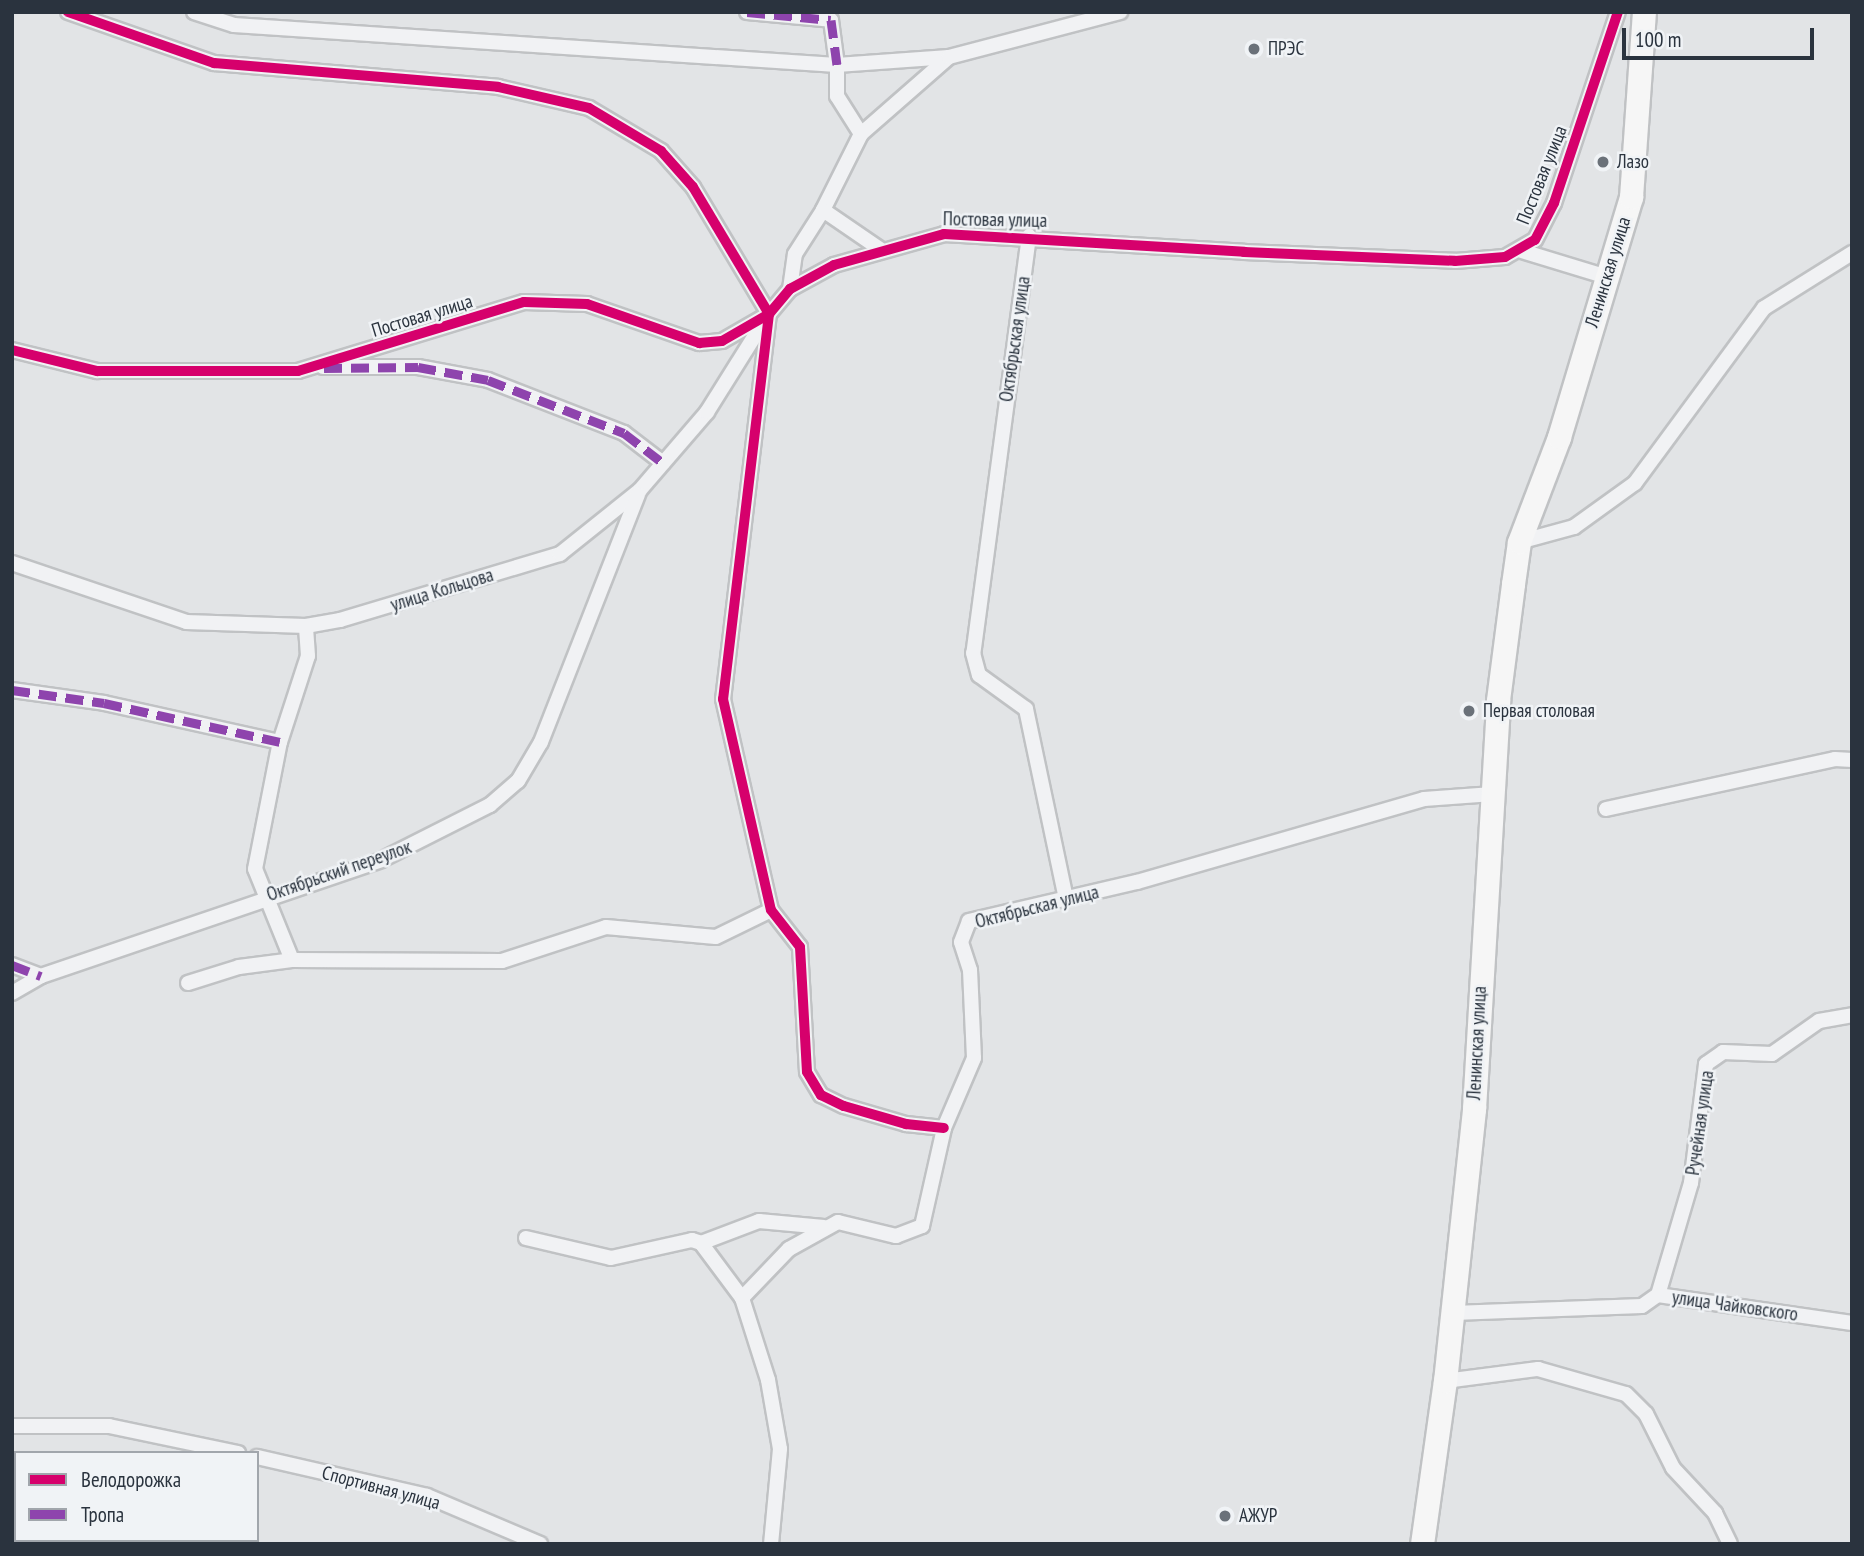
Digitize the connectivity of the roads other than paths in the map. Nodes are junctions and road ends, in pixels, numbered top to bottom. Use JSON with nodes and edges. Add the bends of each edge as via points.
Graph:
{"nodes":[{"id":1,"x":68,"y":12,"type":"edge"},
{"id":2,"x":194,"y":12,"type":"edge"},
{"id":3,"x":747,"y":12,"type":"edge"},
{"id":4,"x":1121,"y":12,"type":"edge"},
{"id":5,"x":829,"y":16,"type":"edge"},
{"id":6,"x":1617,"y":16,"type":"edge"},
{"id":7,"x":1643,"y":19,"type":"edge"},
{"id":8,"x":949,"y":57,"type":"junction"},
{"id":9,"x":837,"y":65,"type":"junction"},
{"id":10,"x":862,"y":134,"type":"junction"},
{"id":11,"x":822,"y":210,"type":"junction"},
{"id":12,"x":1029,"y":236,"type":"junction"},
{"id":13,"x":880,"y":248,"type":"junction"},
{"id":14,"x":1522,"y":251,"type":"junction"},
{"id":15,"x":1852,"y":253,"type":"edge"},
{"id":16,"x":1607,"y":277,"type":"junction"},
{"id":17,"x":790,"y":289,"type":"junction"},
{"id":18,"x":769,"y":314,"type":"junction"},
{"id":19,"x":12,"y":350,"type":"edge"},
{"id":20,"x":322,"y":364,"type":"junction"},
{"id":21,"x":663,"y":463,"type":"junction"},
{"id":22,"x":640,"y":490,"type":"junction"},
{"id":23,"x":1520,"y":542,"type":"junction"},
{"id":24,"x":12,"y":563,"type":"edge"},
{"id":25,"x":306,"y":626,"type":"junction"},
{"id":26,"x":12,"y":690,"type":"edge"},
{"id":27,"x":280,"y":742,"type":"junction"},
{"id":28,"x":1852,"y":760,"type":"edge"},
{"id":29,"x":1493,"y":794,"type":"junction"},
{"id":30,"x":1606,"y":809,"type":"dead end"},
{"id":31,"x":263,"y":897,"type":"junction"},
{"id":32,"x":1066,"y":898,"type":"junction"},
{"id":33,"x":771,"y":910,"type":"junction"},
{"id":34,"x":292,"y":960,"type":"junction"},
{"id":35,"x":12,"y":965,"type":"edge"},
{"id":36,"x":41,"y":976,"type":"junction"},
{"id":37,"x":188,"y":983,"type":"dead end"},
{"id":38,"x":12,"y":993,"type":"edge"},
{"id":39,"x":1852,"y":1015,"type":"edge"},
{"id":40,"x":944,"y":1128,"type":"junction"},
{"id":41,"x":824,"y":1227,"type":"junction"},
{"id":42,"x":526,"y":1238,"type":"dead end"},
{"id":43,"x":701,"y":1243,"type":"junction"},
{"id":44,"x":1658,"y":1296,"type":"junction"},
{"id":45,"x":742,"y":1297,"type":"junction"},
{"id":46,"x":1453,"y":1313,"type":"junction"},
{"id":47,"x":1852,"y":1323,"type":"edge"},
{"id":48,"x":1446,"y":1381,"type":"junction"},
{"id":49,"x":12,"y":1426,"type":"edge"},
{"id":50,"x":228,"y":1451,"type":"edge"},
{"id":51,"x":259,"y":1457,"type":"edge"},
{"id":52,"x":508,"y":1538,"type":"edge"},
{"id":53,"x":540,"y":1544,"type":"edge"},
{"id":54,"x":771,"y":1544,"type":"edge"},
{"id":55,"x":1422,"y":1544,"type":"edge"},
{"id":56,"x":1730,"y":1544,"type":"edge"}],
"edges":[{"from":1,"to":18,"type":"street","via":[[214,63],[498,87],[589,108],[661,151],[693,187]]},
{"from":2,"to":9,"type":"street","via":[[234,25]]},
{"from":3,"to":5,"type":"street"},
{"from":4,"to":8,"type":"street"},
{"from":5,"to":9,"type":"street"},
{"from":6,"to":7,"type":"street","name":"Ленинская улица"},
{"from":6,"to":14,"type":"street","name":"Постовая улица","via":[[1554,203],[1535,240]]},
{"from":7,"to":16,"type":"main road","name":"Ленинская улица","via":[[1631,197]]},
{"from":8,"to":9,"type":"street"},
{"from":8,"to":10,"type":"street"},
{"from":9,"to":10,"type":"street","via":[[836,96]]},
{"from":10,"to":11,"type":"street"},
{"from":11,"to":13,"type":"street"},
{"from":11,"to":17,"type":"street","via":[[794,254]]},
{"from":12,"to":13,"type":"street","name":"Постовая улица","via":[[944,234]]},
{"from":12,"to":14,"type":"street","name":"Постовая улица","via":[[1455,261]]},
{"from":12,"to":32,"type":"street","name":"Октябрьская улица","via":[[972,653],[979,675],[1026,709]]},
{"from":13,"to":17,"type":"street","name":"Постовая улица","via":[[834,265]]},
{"from":14,"to":16,"type":"street"},
{"from":15,"to":23,"type":"street","via":[[1764,309],[1635,483],[1574,527]]},
{"from":16,"to":23,"type":"main road","name":"Ленинская улица","via":[[1559,436]]},
{"from":17,"to":18,"type":"street","name":"Постовая улица"},
{"from":18,"to":20,"type":"street","name":"Постовая улица","via":[[722,341],[699,343],[587,304],[524,303]]},
{"from":18,"to":21,"type":"street","name":"улица Кольцова","via":[[707,412]]},
{"from":18,"to":33,"type":"street","via":[[723,699]]},
{"from":19,"to":20,"type":"street","name":"Постовая улица","via":[[97,371],[298,371]]},
{"from":20,"to":21,"type":"street","name":"Постовая улица","via":[[329,369],[418,367],[488,380],[624,433]]},
{"from":21,"to":22,"type":"street","name":"улица Кольцова"},
{"from":22,"to":25,"type":"street","name":"улица Кольцова","via":[[560,554]]},
{"from":22,"to":31,"type":"street","name":"Октябрьский переулок","via":[[541,741],[518,781],[490,805],[435,836],[381,860]]},
{"from":23,"to":29,"type":"main road","name":"Ленинская улица","via":[[1498,700]]},
{"from":24,"to":25,"type":"street","name":"улица Кольцова","via":[[186,622]]},
{"from":25,"to":27,"type":"street","via":[[308,656]]},
{"from":26,"to":27,"type":"street","via":[[104,703]]},
{"from":27,"to":31,"type":"street","via":[[255,869]]},
{"from":28,"to":30,"type":"street"},
{"from":29,"to":32,"type":"street","name":"Октябрьская улица","via":[[1423,799]]},
{"from":29,"to":46,"type":"main road","name":"Ленинская улица","via":[[1474,1109]]},
{"from":31,"to":34,"type":"street"},
{"from":31,"to":36,"type":"street","name":"Октябрьский переулок","via":[[211,921]]},
{"from":32,"to":40,"type":"street","name":"Октябрьская улица","via":[[969,921],[964,929],[974,1058]]},
{"from":33,"to":34,"type":"street","via":[[716,937],[606,927],[502,961]]},
{"from":33,"to":40,"type":"street","via":[[800,947],[811,1085],[844,1106],[906,1124]]},
{"from":34,"to":37,"type":"street","via":[[239,967]]},
{"from":35,"to":36,"type":"street"},
{"from":36,"to":38,"type":"street","name":"Октябрьский переулок"},
{"from":39,"to":44,"type":"street","name":"Ручейная улица","via":[[1819,1021],[1772,1055],[1723,1052],[1706,1064],[1691,1183]]},
{"from":40,"to":41,"type":"street","name":"Октябрьская улица","via":[[922,1226],[896,1236],[838,1222]]},
{"from":41,"to":43,"type":"street","via":[[759,1222]]},
{"from":41,"to":45,"type":"street","via":[[789,1249]]},
{"from":42,"to":43,"type":"street","via":[[611,1258],[692,1240]]},
{"from":43,"to":45,"type":"street"},
{"from":44,"to":46,"type":"street","name":"улица Чайковского","via":[[1642,1306]]},
{"from":44,"to":47,"type":"street","name":"улица Чайковского"},
{"from":45,"to":54,"type":"street","via":[[768,1380],[780,1449]]},
{"from":46,"to":48,"type":"main road","name":"Ленинская улица"},
{"from":48,"to":55,"type":"main road","name":"Ленинская улица"},
{"from":48,"to":56,"type":"street","via":[[1538,1369],[1626,1394],[1646,1414],[1673,1468],[1716,1513]]},
{"from":49,"to":50,"type":"street","via":[[110,1426]]},
{"from":51,"to":52,"type":"street","name":"Спортивная улица","via":[[427,1496]]},
{"from":52,"to":53,"type":"street","name":"Спортивная улица"}]}
